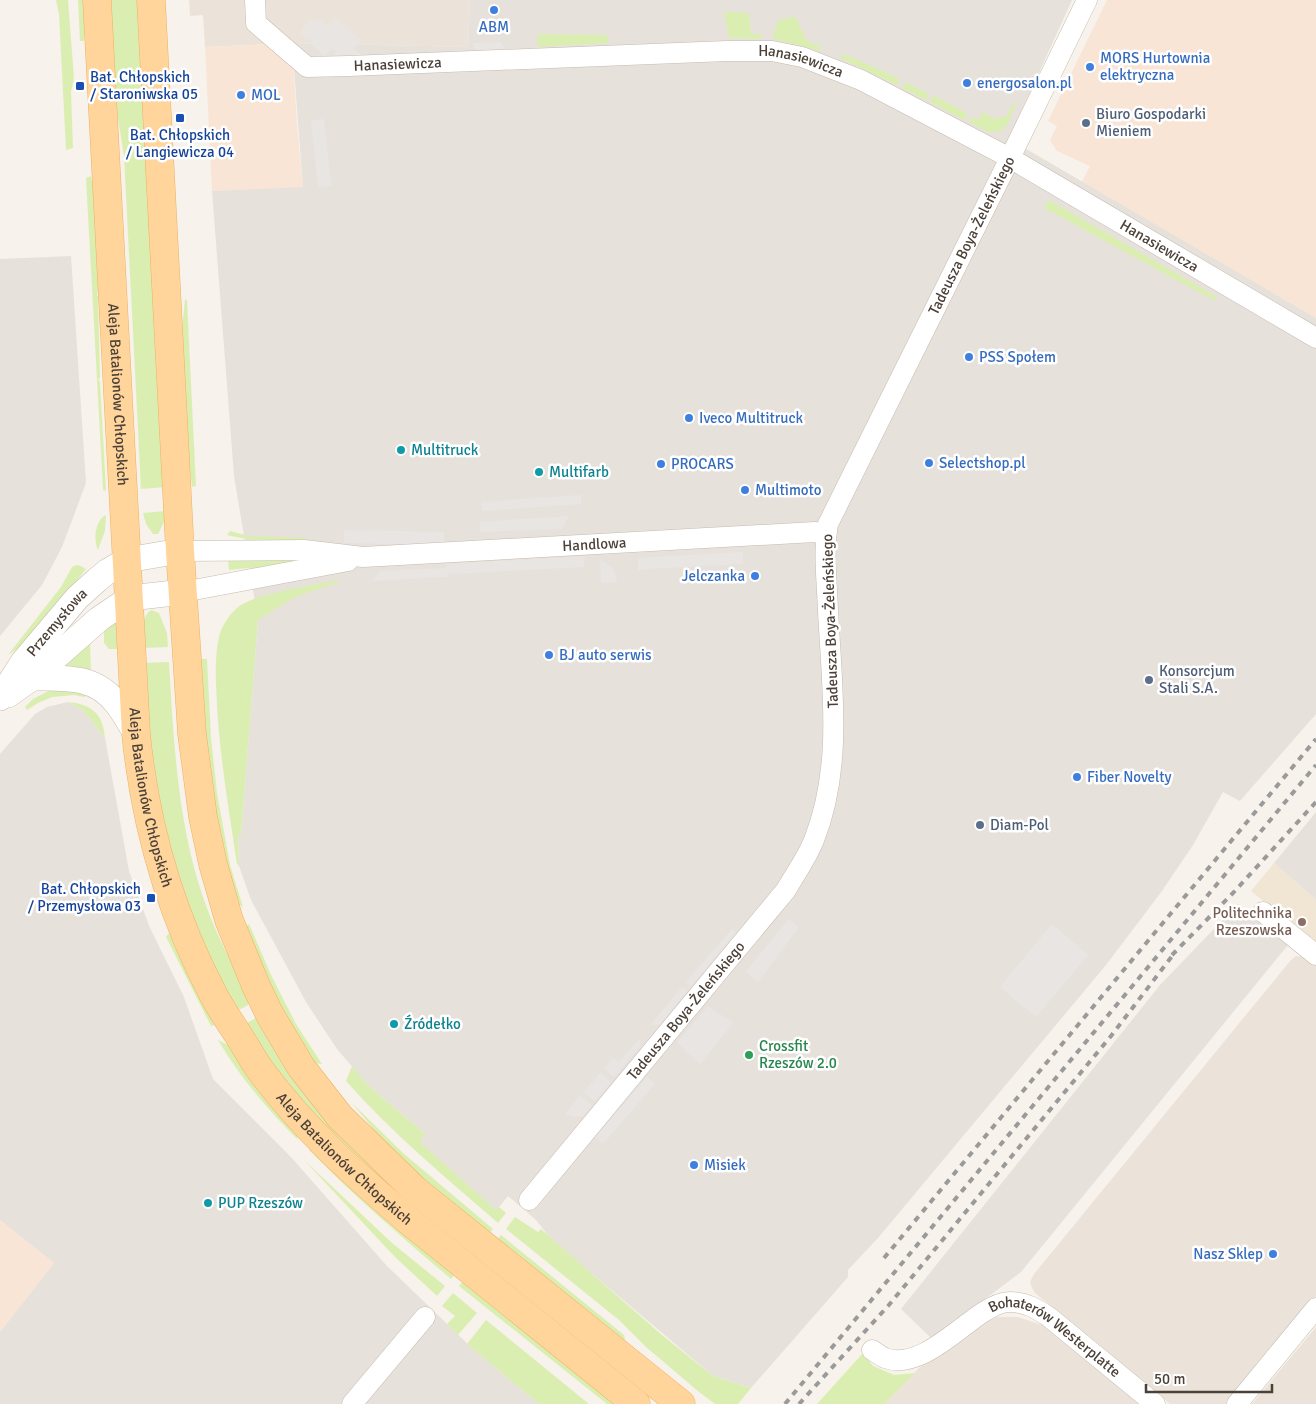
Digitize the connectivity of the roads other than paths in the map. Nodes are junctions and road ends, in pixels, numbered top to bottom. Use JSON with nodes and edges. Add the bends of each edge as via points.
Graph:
{"nodes":[{"id":1,"x":97,"y":0,"type":"edge"},
{"id":2,"x":151,"y":0,"type":"edge"},
{"id":3,"x":255,"y":0,"type":"edge"},
{"id":4,"x":1087,"y":0,"type":"edge"},
{"id":5,"x":1010,"y":158,"type":"junction"},
{"id":6,"x":1316,"y":338,"type":"edge"},
{"id":7,"x":826,"y":535,"type":"junction"},
{"id":8,"x":180,"y":551,"type":"junction"},
{"id":9,"x":363,"y":557,"type":"junction"},
{"id":10,"x":127,"y":560,"type":"junction"},
{"id":11,"x":183,"y":592,"type":"junction"},
{"id":12,"x":130,"y":598,"type":"junction"},
{"id":13,"x":32,"y":678,"type":"junction"},
{"id":14,"x":0,"y":699,"type":"edge"},
{"id":15,"x":136,"y":734,"type":"junction"},
{"id":16,"x":1263,"y":912,"type":"dead end"},
{"id":17,"x":1316,"y":955,"type":"edge"},
{"id":18,"x":529,"y":1200,"type":"dead end"},
{"id":19,"x":1316,"y":1308,"type":"edge"},
{"id":20,"x":425,"y":1317,"type":"dead end"},
{"id":21,"x":872,"y":1350,"type":"dead end"},
{"id":22,"x":352,"y":1404,"type":"edge"},
{"id":23,"x":636,"y":1404,"type":"edge"},
{"id":24,"x":681,"y":1404,"type":"edge"},
{"id":25,"x":1155,"y":1404,"type":"edge"},
{"id":26,"x":1237,"y":1404,"type":"edge"}],
"edges":[{"from":1,"to":10,"type":"main road","name":"Aleja Batalionów Chłopskich"},
{"from":2,"to":8,"type":"main road","name":"Aleja Batalionów Chłopskich"},
{"from":3,"to":5,"type":"street","name":"Hanasiewicza","via":[[256,22],[307,66],[726,51],[772,51],[794,55],[861,80]]},
{"from":4,"to":5,"type":"street","name":"Tadeusza Boya-Żeleńskiego"},
{"from":5,"to":6,"type":"street","name":"Hanasiewicza"},
{"from":5,"to":7,"type":"street","name":"Tadeusza Boya-Żeleńskiego","via":[[833,511]]},
{"from":7,"to":9,"type":"street","name":"Handlowa","via":[[815,532]]},
{"from":7,"to":18,"type":"street","name":"Tadeusza Boya-Żeleńskiego","via":[[834,753],[829,788],[813,842],[786,890]]},
{"from":8,"to":9,"type":"street","name":"Handlowa","via":[[304,550]]},
{"from":8,"to":10,"type":"street"},
{"from":8,"to":11,"type":"main road","name":"Aleja Batalionów Chłopskich"},
{"from":9,"to":11,"type":"street","name":"Handlowa"},
{"from":10,"to":12,"type":"main road","name":"Aleja Batalionów Chłopskich"},
{"from":10,"to":14,"type":"street","name":"Przemysłowa","via":[[108,571],[77,598],[22,662]]},
{"from":11,"to":12,"type":"street"},
{"from":11,"to":24,"type":"main road","name":"Aleja Batalionów Chłopskich","via":[[192,734],[213,864],[242,954],[262,1000],[289,1048],[340,1117],[416,1190]]},
{"from":12,"to":13,"type":"street","name":"Przemysłowa","via":[[99,619]]},
{"from":12,"to":15,"type":"main road","name":"Aleja Batalionów Chłopskich"},
{"from":13,"to":14,"type":"street","name":"Przemysłowa"},
{"from":13,"to":15,"type":"street","via":[[84,680],[100,687],[117,703]]},
{"from":15,"to":23,"type":"main road","name":"Aleja Batalionów Chłopskich","via":[[144,798],[177,910],[213,994],[260,1070],[313,1133],[373,1191]]},
{"from":16,"to":17,"type":"street"},
{"from":19,"to":26,"type":"street"},
{"from":20,"to":22,"type":"street"},
{"from":21,"to":25,"type":"street","name":"Bohaterów Westerplatte","via":[[884,1358],[914,1358],[994,1305],[1022,1303],[1049,1317]]}]}
